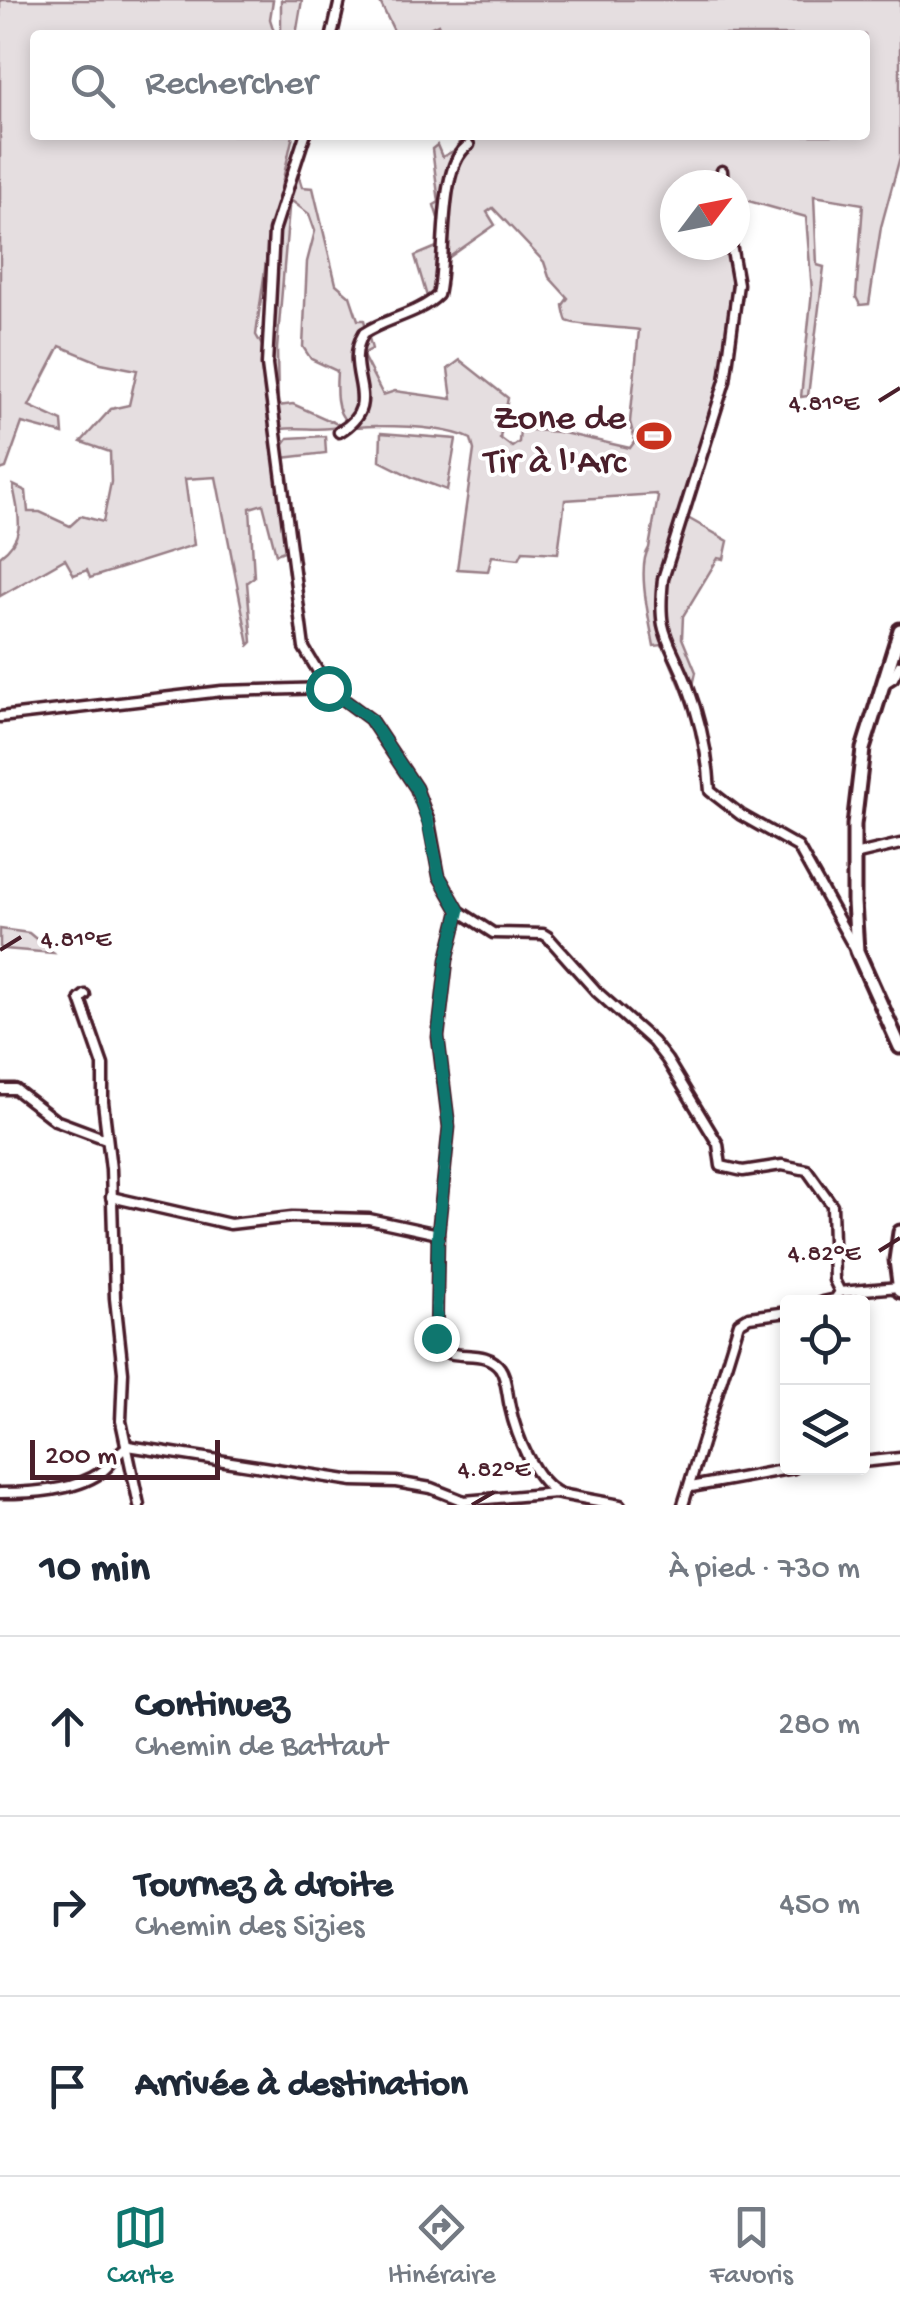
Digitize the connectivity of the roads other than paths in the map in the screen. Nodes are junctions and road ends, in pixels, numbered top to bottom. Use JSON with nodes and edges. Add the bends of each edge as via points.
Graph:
{"nodes":[{"id":1,"x":340,"y":0,"type":"edge"},
{"id":2,"x":333,"y":30,"type":"edge"},
{"id":3,"x":302,"y":140,"type":"edge"},
{"id":4,"x":469,"y":144,"type":"dead end"},
{"id":5,"x":734,"y":260,"type":"edge"},
{"id":6,"x":339,"y":432,"type":"dead end"},
{"id":7,"x":900,"y":630,"type":"edge"},
{"id":8,"x":900,"y":665,"type":"edge"},
{"id":9,"x":882,"y":685,"type":"junction"},
{"id":10,"x":328,"y":688,"type":"junction"},
{"id":11,"x":0,"y":718,"type":"edge"},
{"id":12,"x":900,"y":844,"type":"edge"},
{"id":13,"x":854,"y":855,"type":"junction"},
{"id":14,"x":459,"y":911,"type":"junction"},
{"id":15,"x":856,"y":951,"type":"junction"},
{"id":16,"x":85,"y":995,"type":"dead end"},
{"id":17,"x":899,"y":1044,"type":"edge"},
{"id":18,"x":0,"y":1090,"type":"edge"},
{"id":19,"x":106,"y":1139,"type":"junction"},
{"id":20,"x":112,"y":1197,"type":"junction"},
{"id":21,"x":900,"y":1232,"type":"edge"},
{"id":22,"x":438,"y":1234,"type":"junction"},
{"id":23,"x":900,"y":1289,"type":"edge"},
{"id":24,"x":840,"y":1292,"type":"junction"},
{"id":25,"x":838,"y":1295,"type":"edge"},
{"id":26,"x":780,"y":1313,"type":"edge"},
{"id":27,"x":128,"y":1446,"type":"junction"},
{"id":28,"x":900,"y":1458,"type":"edge"},
{"id":29,"x":870,"y":1461,"type":"edge"},
{"id":30,"x":780,"y":1470,"type":"edge"},
{"id":31,"x":691,"y":1486,"type":"junction"},
{"id":32,"x":550,"y":1491,"type":"junction"},
{"id":33,"x":0,"y":1493,"type":"edge"},
{"id":34,"x":139,"y":1505,"type":"edge"},
{"id":35,"x":620,"y":1505,"type":"edge"},
{"id":36,"x":683,"y":1505,"type":"edge"}],
"edges":[{"from":1,"to":2,"type":"street"},
{"from":3,"to":10,"type":"street","via":[[274,231],[267,365],[304,648]]},
{"from":4,"to":6,"type":"street","via":[[455,163],[447,196],[438,296],[364,333],[356,352],[363,408]]},
{"from":5,"to":15,"type":"street","via":[[738,284],[725,381],[663,579],[664,636],[704,738],[710,791],[798,846]]},
{"from":7,"to":9,"type":"main road"},
{"from":8,"to":9,"type":"street"},
{"from":9,"to":13,"type":"main road","via":[[856,789]]},
{"from":10,"to":11,"type":"street","via":[[222,691]]},
{"from":10,"to":14,"type":"street","via":[[370,719],[416,788],[439,876]]},
{"from":12,"to":13,"type":"street"},
{"from":13,"to":15,"type":"main road"},
{"from":14,"to":22,"type":"street","via":[[438,1036],[449,1127]]},
{"from":14,"to":24,"type":"street","via":[[493,933],[548,938],[667,1060],[718,1144],[722,1166],[743,1172],[782,1165],[807,1170],[832,1205]]},
{"from":15,"to":17,"type":"main road"},
{"from":16,"to":19,"type":"street","via":[[80,999],[103,1065]]},
{"from":18,"to":19,"type":"street","via":[[15,1090],[55,1120]]},
{"from":19,"to":20,"type":"street"},
{"from":20,"to":22,"type":"street","via":[[230,1224],[369,1219]]},
{"from":20,"to":27,"type":"street","via":[[121,1421]]},
{"from":21,"to":23,"type":"main road"},
{"from":22,"to":32,"type":"street","via":[[436,1345],[448,1354],[489,1359],[503,1371],[518,1432]]},
{"from":23,"to":24,"type":"street"},
{"from":24,"to":25,"type":"street"},
{"from":26,"to":31,"type":"street","via":[[739,1323]]},
{"from":27,"to":32,"type":"street","via":[[413,1485],[464,1500]]},
{"from":27,"to":33,"type":"street","via":[[88,1479]]},
{"from":27,"to":34,"type":"street"},
{"from":28,"to":29,"type":"street"},
{"from":30,"to":31,"type":"street"},
{"from":31,"to":36,"type":"street"},
{"from":32,"to":35,"type":"street"}]}
